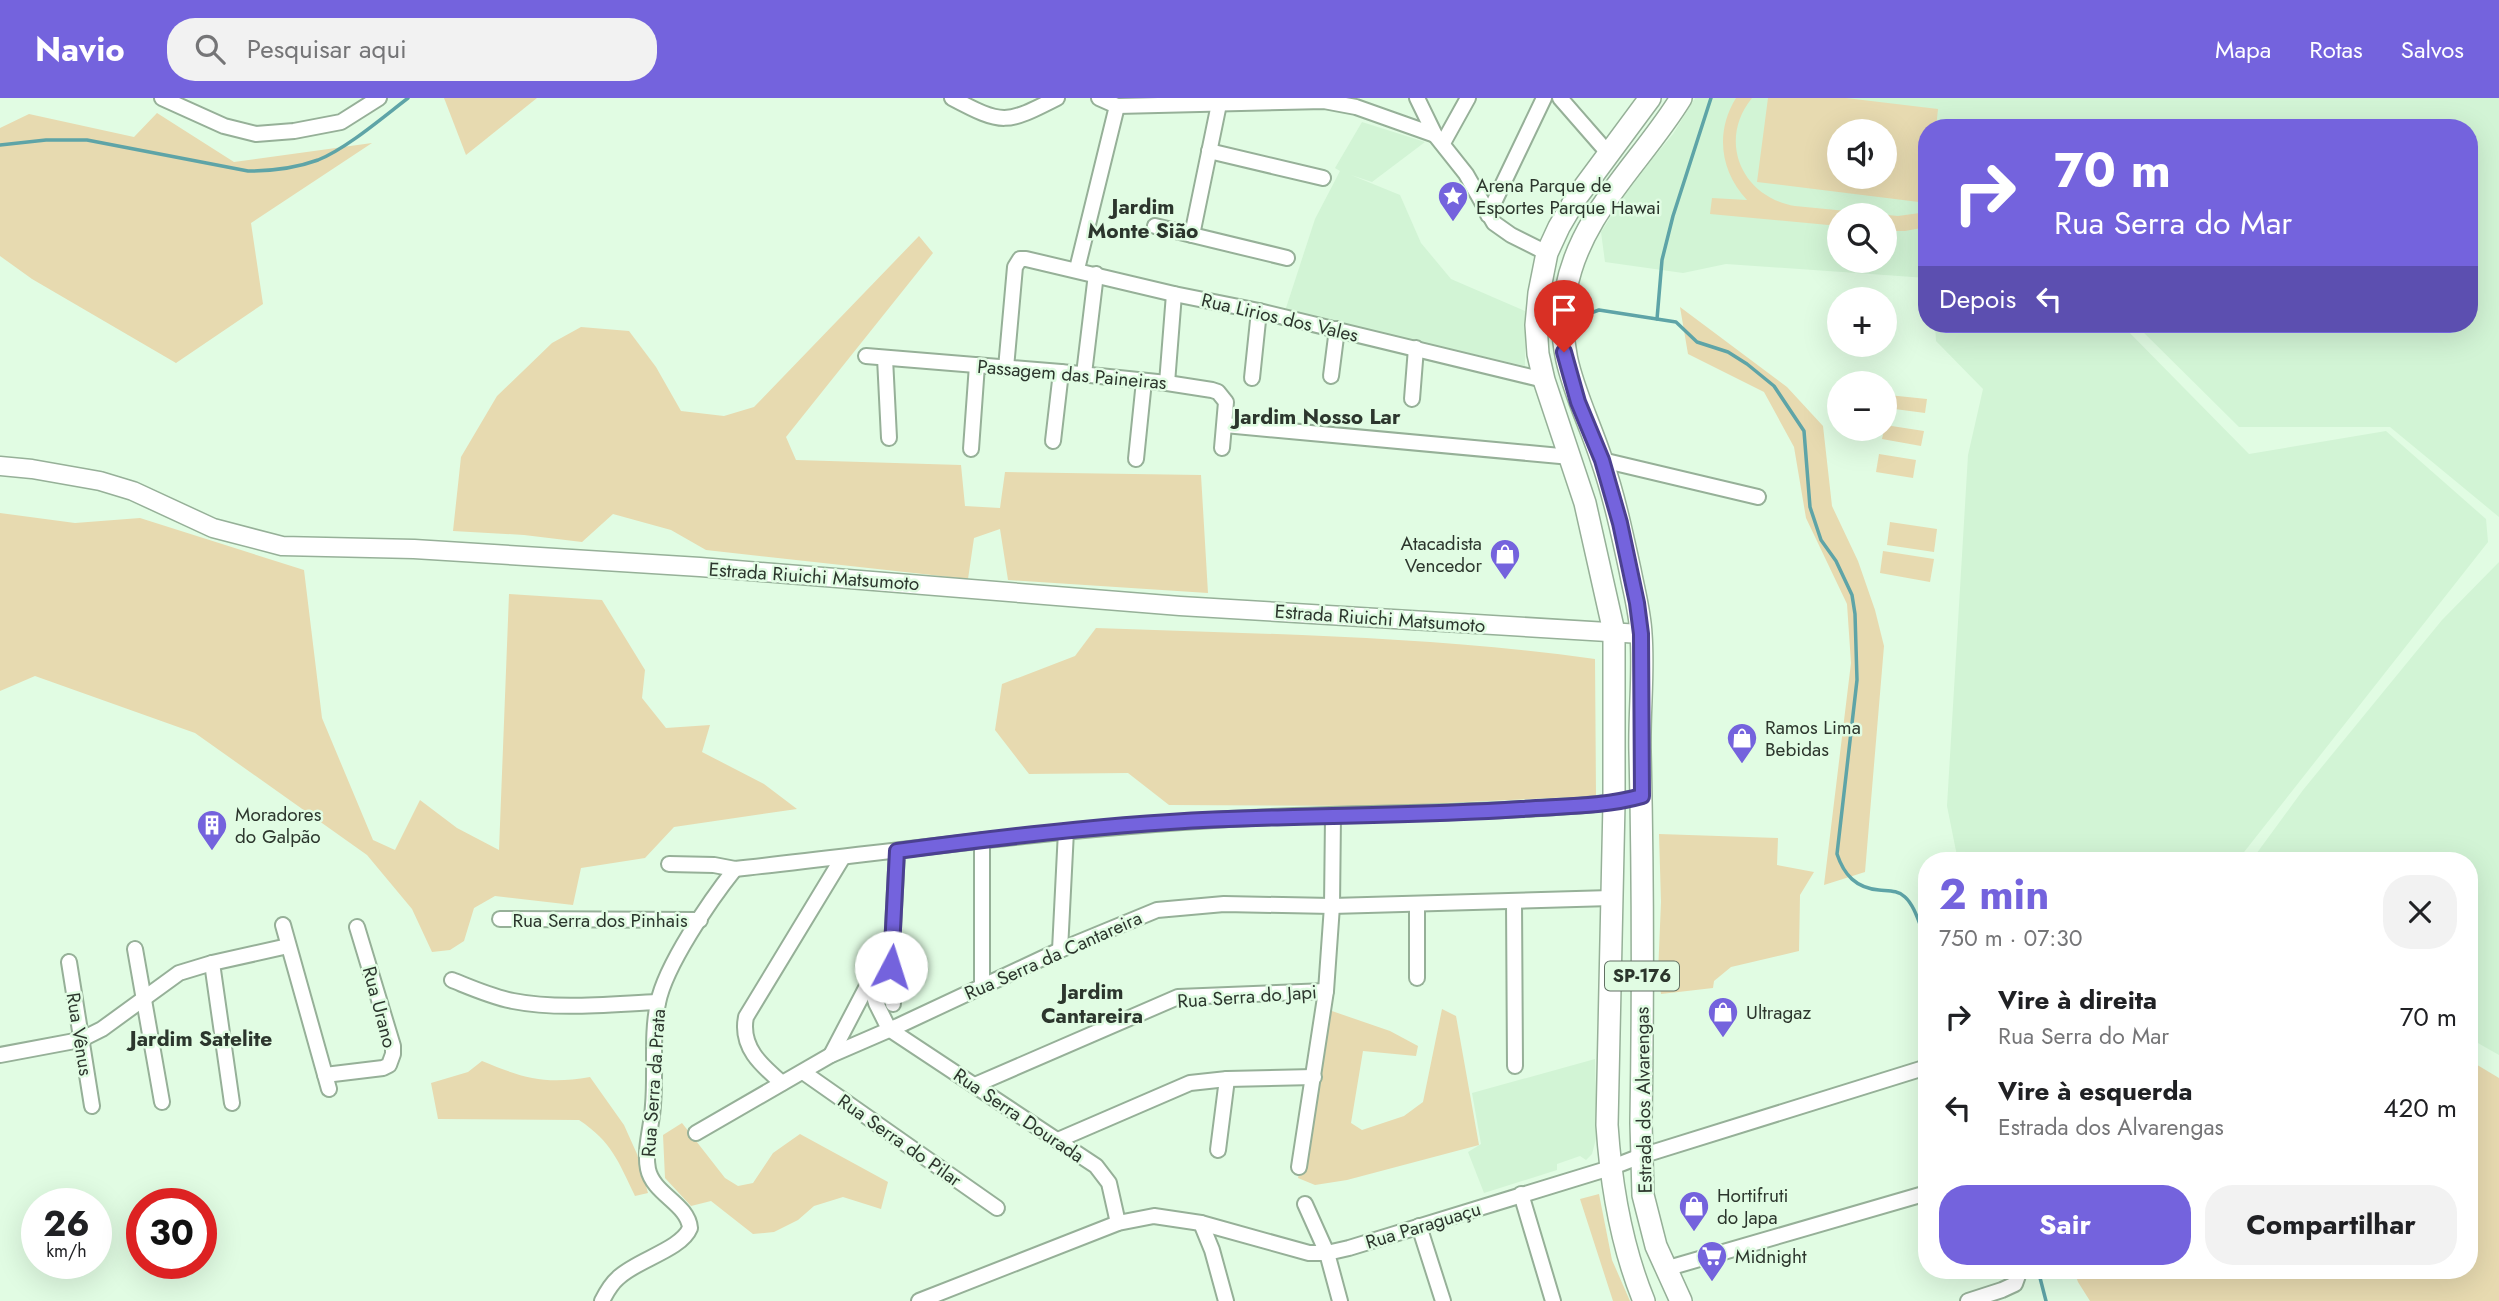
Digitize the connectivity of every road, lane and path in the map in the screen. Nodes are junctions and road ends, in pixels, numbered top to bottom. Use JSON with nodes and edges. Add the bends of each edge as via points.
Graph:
{"nodes":[{"id":1,"x":162,"y":98,"type":"edge"},
{"id":2,"x":379,"y":98,"type":"edge"},
{"id":3,"x":952,"y":98,"type":"edge"},
{"id":4,"x":1057,"y":98,"type":"edge"},
{"id":5,"x":1100,"y":98,"type":"edge"},
{"id":6,"x":1417,"y":98,"type":"edge"},
{"id":7,"x":1468,"y":98,"type":"edge"},
{"id":8,"x":1544,"y":98,"type":"edge"},
{"id":9,"x":1560,"y":98,"type":"edge"},
{"id":10,"x":1650,"y":98,"type":"edge"},
{"id":11,"x":1681,"y":98,"type":"edge"},
{"id":12,"x":1219,"y":104,"type":"junction"},
{"id":13,"x":1117,"y":106,"type":"junction"},
{"id":14,"x":1439,"y":139,"type":"junction"},
{"id":15,"x":1209,"y":151,"type":"junction"},
{"id":16,"x":1608,"y":153,"type":"junction"},
{"id":17,"x":1323,"y":178,"type":"dead end"},
{"id":18,"x":1488,"y":215,"type":"junction"},
{"id":19,"x":1154,"y":226,"type":"dead end"},
{"id":20,"x":1192,"y":235,"type":"junction"},
{"id":21,"x":1547,"y":253,"type":"junction"},
{"id":22,"x":1287,"y":258,"type":"dead end"},
{"id":23,"x":1077,"y":269,"type":"junction"},
{"id":24,"x":1096,"y":274,"type":"junction"},
{"id":25,"x":1174,"y":293,"type":"junction"},
{"id":26,"x":1259,"y":311,"type":"junction"},
{"id":27,"x":1337,"y":329,"type":"junction"},
{"id":28,"x":1416,"y":348,"type":"junction"},
{"id":29,"x":866,"y":356,"type":"dead end"},
{"id":30,"x":885,"y":358,"type":"junction"},
{"id":31,"x":977,"y":365,"type":"junction"},
{"id":32,"x":1006,"y":368,"type":"junction"},
{"id":33,"x":1061,"y":372,"type":"junction"},
{"id":34,"x":1084,"y":374,"type":"junction"},
{"id":35,"x":1331,"y":376,"type":"dead end"},
{"id":36,"x":1252,"y":378,"type":"dead end"},
{"id":37,"x":1544,"y":380,"type":"junction"},
{"id":38,"x":1144,"y":381,"type":"junction"},
{"id":39,"x":1167,"y":383,"type":"junction"},
{"id":40,"x":1412,"y":399,"type":"dead end"},
{"id":41,"x":1225,"y":425,"type":"junction"},
{"id":42,"x":889,"y":438,"type":"dead end"},
{"id":43,"x":1053,"y":441,"type":"dead end"},
{"id":44,"x":1222,"y":448,"type":"dead end"},
{"id":45,"x":971,"y":449,"type":"dead end"},
{"id":46,"x":1571,"y":457,"type":"junction"},
{"id":47,"x":1136,"y":459,"type":"dead end"},
{"id":48,"x":1602,"y":460,"type":"junction"},
{"id":49,"x":0,"y":466,"type":"edge"},
{"id":50,"x":1758,"y":497,"type":"dead end"},
{"id":51,"x":1614,"y":632,"type":"junction"},
{"id":52,"x":1641,"y":634,"type":"junction"},
{"id":53,"x":1642,"y":796,"type":"junction"},
{"id":54,"x":1614,"y":803,"type":"junction"},
{"id":55,"x":1333,"y":816,"type":"junction"},
{"id":56,"x":1066,"y":831,"type":"junction"},
{"id":57,"x":982,"y":839,"type":"junction"},
{"id":58,"x":897,"y":851,"type":"junction"},
{"id":59,"x":843,"y":858,"type":"junction"},
{"id":60,"x":669,"y":864,"type":"dead end"},
{"id":61,"x":735,"y":869,"type":"junction"},
{"id":62,"x":1611,"y":898,"type":"junction"},
{"id":63,"x":1514,"y":901,"type":"junction"},
{"id":64,"x":1417,"y":904,"type":"junction"},
{"id":65,"x":1332,"y":906,"type":"junction"},
{"id":66,"x":500,"y":919,"type":"dead end"},
{"id":67,"x":700,"y":920,"type":"junction"},
{"id":68,"x":283,"y":925,"type":"dead end"},
{"id":69,"x":357,"y":927,"type":"dead end"},
{"id":70,"x":894,"y":935,"type":"junction"},
{"id":71,"x":288,"y":946,"type":"junction"},
{"id":72,"x":135,"y":949,"type":"dead end"},
{"id":73,"x":1060,"y":950,"type":"junction"},
{"id":74,"x":69,"y":962,"type":"dead end"},
{"id":75,"x":212,"y":963,"type":"junction"},
{"id":76,"x":1417,"y":978,"type":"dead end"},
{"id":77,"x":452,"y":980,"type":"dead end"},
{"id":78,"x":869,"y":982,"type":"junction"},
{"id":79,"x":982,"y":986,"type":"junction"},
{"id":80,"x":1326,"y":991,"type":"junction"},
{"id":81,"x":144,"y":1000,"type":"junction"},
{"id":82,"x":658,"y":1002,"type":"junction"},
{"id":83,"x":893,"y":1004,"type":"dead end"},
{"id":84,"x":889,"y":1029,"type":"junction"},
{"id":85,"x":80,"y":1040,"type":"junction"},
{"id":86,"x":0,"y":1055,"type":"edge"},
{"id":87,"x":831,"y":1055,"type":"junction"},
{"id":88,"x":1515,"y":1066,"type":"dead end"},
{"id":89,"x":1918,"y":1070,"type":"edge"},
{"id":90,"x":803,"y":1072,"type":"junction"},
{"id":91,"x":1314,"y":1077,"type":"junction"},
{"id":92,"x":1227,"y":1079,"type":"junction"},
{"id":93,"x":782,"y":1083,"type":"junction"},
{"id":94,"x":975,"y":1085,"type":"junction"},
{"id":95,"x":162,"y":1102,"type":"dead end"},
{"id":96,"x":232,"y":1103,"type":"dead end"},
{"id":97,"x":92,"y":1106,"type":"dead end"},
{"id":98,"x":696,"y":1133,"type":"dead end"},
{"id":99,"x":1058,"y":1140,"type":"junction"},
{"id":100,"x":1218,"y":1150,"type":"dead end"},
{"id":101,"x":1641,"y":1156,"type":"junction"},
{"id":102,"x":1299,"y":1167,"type":"dead end"},
{"id":103,"x":1610,"y":1168,"type":"junction"},
{"id":104,"x":1521,"y":1194,"type":"junction"},
{"id":105,"x":1918,"y":1196,"type":"edge"},
{"id":106,"x":1306,"y":1204,"type":"dead end"},
{"id":107,"x":997,"y":1208,"type":"dead end"},
{"id":108,"x":1118,"y":1223,"type":"junction"},
{"id":109,"x":1201,"y":1223,"type":"junction"},
{"id":110,"x":1419,"y":1226,"type":"junction"},
{"id":111,"x":1326,"y":1253,"type":"junction"},
{"id":112,"x":1665,"y":1269,"type":"junction"},
{"id":113,"x":2016,"y":1279,"type":"edge"},
{"id":114,"x":602,"y":1301,"type":"edge"},
{"id":115,"x":919,"y":1301,"type":"edge"},
{"id":116,"x":1226,"y":1301,"type":"edge"},
{"id":117,"x":1340,"y":1301,"type":"edge"},
{"id":118,"x":1443,"y":1301,"type":"edge"},
{"id":119,"x":1553,"y":1301,"type":"edge"},
{"id":120,"x":1644,"y":1301,"type":"edge"},
{"id":121,"x":1681,"y":1301,"type":"edge"},
{"id":122,"x":1968,"y":1301,"type":"edge"}],
"edges":[{"from":1,"to":2,"type":"street","via":[[231,129],[263,134],[341,122]]},
{"from":3,"to":4,"type":"street","via":[[1003,120]]},
{"from":5,"to":13,"type":"street"},
{"from":6,"to":14,"type":"street"},
{"from":7,"to":14,"type":"street"},
{"from":8,"to":18,"type":"street"},
{"from":9,"to":16,"type":"street"},
{"from":10,"to":16,"type":"main road","name":"Estrada dos Alvarengas","number":"SP-176"},
{"from":11,"to":48,"type":"main road","name":"Estrada dos Alvarengas","number":"SP-176","via":[[1584,235],[1565,293],[1564,352]]},
{"from":12,"to":13,"type":"street"},
{"from":12,"to":14,"type":"street","via":[[1301,100],[1345,104]]},
{"from":12,"to":15,"type":"street"},
{"from":13,"to":23,"type":"street"},
{"from":14,"to":18,"type":"street","via":[[1466,174]]},
{"from":15,"to":17,"type":"street"},
{"from":15,"to":20,"type":"street"},
{"from":16,"to":21,"type":"main road","name":"Estrada dos Alvarengas","number":"SP-176","via":[[1576,198]]},
{"from":18,"to":21,"type":"street","via":[[1502,230]]},
{"from":19,"to":20,"type":"street"},
{"from":20,"to":22,"type":"street"},
{"from":21,"to":37,"type":"main road","name":"Estrada dos Alvarengas","number":"SP-176","via":[[1535,325]]},
{"from":23,"to":24,"type":"street","name":"Rua Lirios dos Vales"},
{"from":23,"to":32,"type":"street","name":"Rua Lirios dos Vales","via":[[1033,259],[1017,261]]},
{"from":24,"to":25,"type":"street","name":"Rua Lirios dos Vales"},
{"from":24,"to":34,"type":"street"},
{"from":25,"to":26,"type":"street","name":"Rua Lirios dos Vales"},
{"from":25,"to":39,"type":"street"},
{"from":26,"to":27,"type":"street","name":"Rua Lirios dos Vales"},
{"from":26,"to":36,"type":"street"},
{"from":27,"to":28,"type":"street","name":"Rua Lirios dos Vales"},
{"from":27,"to":35,"type":"street"},
{"from":28,"to":37,"type":"street","name":"Rua Lirios dos Vales"},
{"from":28,"to":40,"type":"street"},
{"from":29,"to":30,"type":"street","name":"Passagem das Paineiras"},
{"from":30,"to":31,"type":"street","name":"Passagem das Paineiras"},
{"from":30,"to":42,"type":"street"},
{"from":31,"to":32,"type":"street","name":"Passagem das Paineiras"},
{"from":31,"to":45,"type":"street"},
{"from":32,"to":33,"type":"street","name":"Passagem das Paineiras"},
{"from":33,"to":34,"type":"street","name":"Passagem das Paineiras"},
{"from":33,"to":43,"type":"street"},
{"from":34,"to":38,"type":"street","name":"Passagem das Paineiras"},
{"from":37,"to":46,"type":"main road","name":"Estrada dos Alvarengas","number":"SP-176"},
{"from":38,"to":39,"type":"street","name":"Passagem das Paineiras"},
{"from":38,"to":47,"type":"street"},
{"from":39,"to":41,"type":"street","name":"Passagem das Paineiras","via":[[1218,392],[1226,402]]},
{"from":41,"to":44,"type":"street","name":"Passagem das Paineiras"},
{"from":41,"to":46,"type":"street"},
{"from":46,"to":51,"type":"main road","name":"Estrada dos Alvarengas","number":"SP-176"},
{"from":48,"to":50,"type":"street"},
{"from":48,"to":52,"type":"main road","name":"Estrada dos Alvarengas","number":"SP-176","via":[[1620,523]]},
{"from":49,"to":51,"type":"street","name":"Estrada Riuichi Matsumoto","via":[[100,481],[213,528],[282,546],[414,549],[700,567],[1180,606]]},
{"from":51,"to":52,"type":"street","name":"Estrada Riuichi Matsumoto"},
{"from":51,"to":54,"type":"main road","name":"Estrada dos Alvarengas","number":"SP-176"},
{"from":52,"to":53,"type":"main road","name":"Estrada dos Alvarengas","number":"SP-176"},
{"from":53,"to":54,"type":"street"},
{"from":53,"to":101,"type":"main road","name":"Estrada dos Alvarengas","number":"SP-176"},
{"from":54,"to":55,"type":"street"},
{"from":54,"to":62,"type":"main road","name":"Estrada dos Alvarengas","number":"SP-176"},
{"from":55,"to":56,"type":"street"},
{"from":55,"to":65,"type":"street"},
{"from":56,"to":57,"type":"street"},
{"from":56,"to":73,"type":"street"},
{"from":57,"to":58,"type":"street"},
{"from":57,"to":79,"type":"street"},
{"from":58,"to":59,"type":"street"},
{"from":58,"to":70,"type":"street"},
{"from":59,"to":61,"type":"street"},
{"from":59,"to":93,"type":"street","via":[[746,1017],[744,1035],[751,1053]]},
{"from":60,"to":61,"type":"street"},
{"from":61,"to":67,"type":"street","name":"Rua Serra da Prata"},
{"from":62,"to":63,"type":"street","name":"Rua Serra da Cantareira"},
{"from":62,"to":103,"type":"main road","name":"Estrada dos Alvarengas","number":"SP-176"},
{"from":63,"to":64,"type":"street","name":"Rua Serra da Cantareira"},
{"from":63,"to":88,"type":"street"},
{"from":64,"to":65,"type":"street","name":"Rua Serra da Cantareira"},
{"from":64,"to":76,"type":"street"},
{"from":65,"to":73,"type":"street","name":"Rua Serra da Cantareira","via":[[1172,907]]},
{"from":65,"to":80,"type":"street"},
{"from":66,"to":67,"type":"street","name":"Rua Serra dos Pinhais"},
{"from":67,"to":82,"type":"street","name":"Rua Serra da Prata","via":[[668,974]]},
{"from":68,"to":71,"type":"street"},
{"from":69,"to":71,"type":"street","name":"Rua Urano","via":[[393,1054],[383,1068],[327,1082]]},
{"from":70,"to":78,"type":"street"},
{"from":70,"to":83,"type":"street"},
{"from":71,"to":75,"type":"street"},
{"from":72,"to":81,"type":"street"},
{"from":73,"to":79,"type":"street","name":"Rua Serra da Cantareira"},
{"from":74,"to":85,"type":"street","name":"Rua Vênus"},
{"from":75,"to":81,"type":"street","via":[[179,973]]},
{"from":75,"to":96,"type":"street"},
{"from":77,"to":82,"type":"street","via":[[530,1003]]},
{"from":78,"to":84,"type":"street"},
{"from":78,"to":87,"type":"street"},
{"from":79,"to":84,"type":"street","name":"Rua Serra da Cantareira"},
{"from":80,"to":91,"type":"street"},
{"from":80,"to":94,"type":"street","name":"Rua Serra do Japi","via":[[1178,997]]},
{"from":81,"to":85,"type":"street"},
{"from":81,"to":95,"type":"street"},
{"from":82,"to":114,"type":"street","name":"Rua Serra da Prata","via":[[647,1166],[654,1182],[682,1211],[691,1228],[678,1242],[618,1278]]},
{"from":84,"to":87,"type":"street","name":"Rua Serra da Cantareira"},
{"from":84,"to":94,"type":"street","name":"Rua Serra Dourada"},
{"from":85,"to":86,"type":"street"},
{"from":85,"to":97,"type":"street","name":"Rua Vênus"},
{"from":87,"to":90,"type":"street","name":"Rua Serra da Cantareira"},
{"from":89,"to":101,"type":"street","name":"Rua Paraguaçu"},
{"from":90,"to":93,"type":"street","name":"Rua Serra da Cantareira"},
{"from":90,"to":107,"type":"street","name":"Rua Serra do Pilar"},
{"from":91,"to":92,"type":"street"},
{"from":91,"to":102,"type":"street"},
{"from":92,"to":99,"type":"street","via":[[1180,1086]]},
{"from":92,"to":100,"type":"street"},
{"from":93,"to":98,"type":"street","name":"Rua Serra da Cantareira"},
{"from":94,"to":99,"type":"street","name":"Rua Serra Dourada"},
{"from":99,"to":108,"type":"street","name":"Rua Serra Dourada","via":[[1105,1175]]},
{"from":101,"to":103,"type":"street","name":"Rua Paraguaçu"},
{"from":101,"to":112,"type":"main road","name":"Estrada dos Alvarengas","number":"SP-176","via":[[1643,1195]]},
{"from":103,"to":104,"type":"street","name":"Rua Paraguaçu"},
{"from":103,"to":120,"type":"main road","name":"Estrada dos Alvarengas","number":"SP-176","via":[[1626,1251]]},
{"from":104,"to":110,"type":"street","name":"Rua Paraguaçu"},
{"from":104,"to":119,"type":"street"},
{"from":105,"to":112,"type":"street"},
{"from":106,"to":111,"type":"street"},
{"from":108,"to":109,"type":"street","name":"Rua Paraguaçu","via":[[1154,1216]]},
{"from":108,"to":115,"type":"street","name":"Rua Paraguaçu"},
{"from":109,"to":111,"type":"street","name":"Rua Paraguaçu","via":[[1303,1252]]},
{"from":109,"to":116,"type":"street"},
{"from":110,"to":111,"type":"street","name":"Rua Paraguaçu"},
{"from":110,"to":118,"type":"street"},
{"from":111,"to":117,"type":"street"},
{"from":112,"to":121,"type":"main road","name":"Estrada dos Alvarengas","number":"SP-176"},
{"from":113,"to":122,"type":"street","via":[[2003,1290]]}]}
